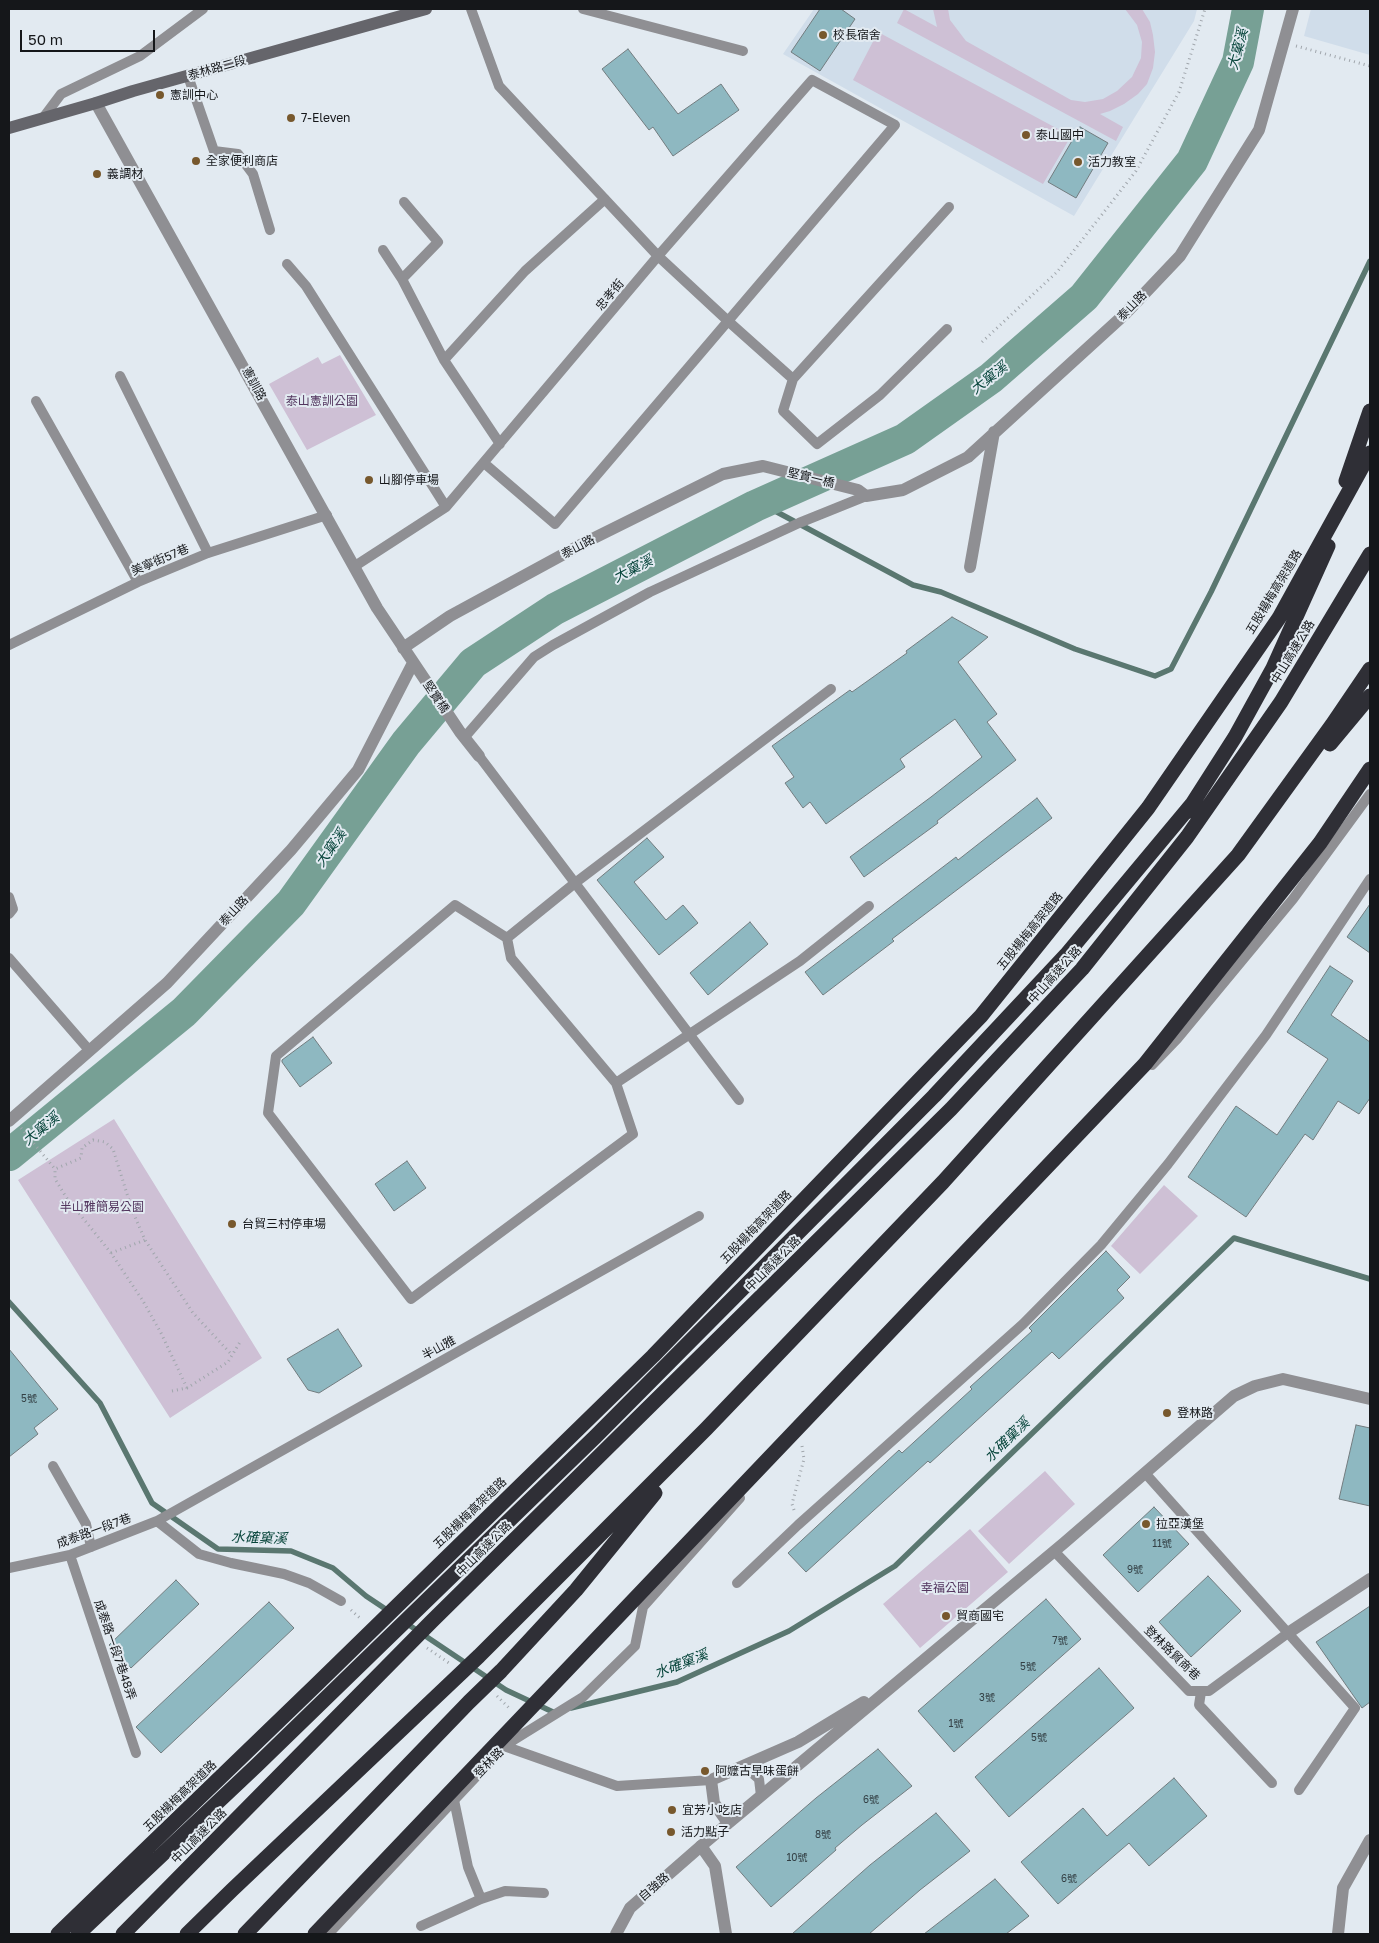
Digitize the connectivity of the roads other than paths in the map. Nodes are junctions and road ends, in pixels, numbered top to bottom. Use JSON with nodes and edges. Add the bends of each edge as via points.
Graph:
{"nodes":[{"id":1,"x":203,"y":9,"type":"edge"},
{"id":2,"x":426,"y":9,"type":"edge"},
{"id":3,"x":471,"y":9,"type":"edge"},
{"id":4,"x":583,"y":9,"type":"edge"},
{"id":5,"x":1293,"y":9,"type":"edge"},
{"id":6,"x":743,"y":51,"type":"dead end"},
{"id":7,"x":188,"y":76,"type":"junction"},
{"id":8,"x":96,"y":104,"type":"junction"},
{"id":9,"x":43,"y":118,"type":"junction"},
{"id":10,"x":9,"y":128,"type":"edge"},
{"id":11,"x":605,"y":199,"type":"junction"},
{"id":12,"x":404,"y":202,"type":"dead end"},
{"id":13,"x":949,"y":207,"type":"dead end"},
{"id":14,"x":270,"y":230,"type":"dead end"},
{"id":15,"x":383,"y":250,"type":"dead end"},
{"id":16,"x":658,"y":256,"type":"junction"},
{"id":17,"x":287,"y":264,"type":"dead end"},
{"id":18,"x":402,"y":279,"type":"junction"},
{"id":19,"x":728,"y":321,"type":"junction"},
{"id":20,"x":947,"y":329,"type":"dead end"},
{"id":21,"x":444,"y":360,"type":"junction"},
{"id":22,"x":120,"y":376,"type":"dead end"},
{"id":23,"x":793,"y":379,"type":"junction"},
{"id":24,"x":36,"y":401,"type":"dead end"},
{"id":25,"x":1370,"y":411,"type":"edge"},
{"id":26,"x":994,"y":432,"type":"junction"},
{"id":27,"x":500,"y":444,"type":"junction"},
{"id":28,"x":1370,"y":447,"type":"edge"},
{"id":29,"x":1370,"y":453,"type":"edge"},
{"id":30,"x":484,"y":463,"type":"junction"},
{"id":31,"x":763,"y":466,"type":"joint"},
{"id":32,"x":862,"y":493,"type":"junction"},
{"id":33,"x":446,"y":507,"type":"junction"},
{"id":34,"x":327,"y":514,"type":"junction"},
{"id":35,"x":208,"y":553,"type":"junction"},
{"id":36,"x":1370,"y":554,"type":"edge"},
{"id":37,"x":355,"y":566,"type":"junction"},
{"id":38,"x":970,"y":567,"type":"dead end"},
{"id":39,"x":138,"y":582,"type":"junction"},
{"id":40,"x":1308,"y":594,"type":"junction"},
{"id":41,"x":9,"y":645,"type":"edge"},
{"id":42,"x":403,"y":648,"type":"junction"},
{"id":43,"x":413,"y":663,"type":"junction"},
{"id":44,"x":1370,"y":669,"type":"edge"},
{"id":45,"x":832,"y":689,"type":"dead end"},
{"id":46,"x":1370,"y":696,"type":"edge"},
{"id":47,"x":462,"y":735,"type":"junction"},
{"id":48,"x":479,"y":756,"type":"joint"},
{"id":49,"x":1370,"y":769,"type":"edge"},
{"id":50,"x":1370,"y":794,"type":"edge"},
{"id":51,"x":1192,"y":804,"type":"junction"},
{"id":52,"x":1238,"y":855,"type":"junction"},
{"id":53,"x":1370,"y":879,"type":"edge"},
{"id":54,"x":575,"y":883,"type":"junction"},
{"id":55,"x":9,"y":897,"type":"edge"},
{"id":56,"x":869,"y":906,"type":"dead end"},
{"id":57,"x":9,"y":914,"type":"edge"},
{"id":58,"x":507,"y":938,"type":"junction"},
{"id":59,"x":9,"y":958,"type":"edge"},
{"id":60,"x":1082,"y":969,"type":"junction"},
{"id":61,"x":690,"y":1034,"type":"junction"},
{"id":62,"x":88,"y":1050,"type":"junction"},
{"id":63,"x":616,"y":1083,"type":"junction"},
{"id":64,"x":740,"y":1100,"type":"dead end"},
{"id":65,"x":13,"y":1122,"type":"edge"},
{"id":66,"x":699,"y":1216,"type":"dead end"},
{"id":67,"x":1370,"y":1400,"type":"edge"},
{"id":68,"x":706,"y":1429,"type":"junction"},
{"id":69,"x":53,"y":1466,"type":"dead end"},
{"id":70,"x":1145,"y":1473,"type":"junction"},
{"id":71,"x":161,"y":1519,"type":"junction"},
{"id":72,"x":91,"y":1547,"type":"junction"},
{"id":73,"x":1054,"y":1551,"type":"junction"},
{"id":74,"x":70,"y":1555,"type":"junction"},
{"id":75,"x":9,"y":1568,"type":"edge"},
{"id":76,"x":1370,"y":1579,"type":"edge"},
{"id":77,"x":737,"y":1583,"type":"dead end"},
{"id":78,"x":341,"y":1601,"type":"dead end"},
{"id":79,"x":1288,"y":1633,"type":"junction"},
{"id":80,"x":902,"y":1678,"type":"junction"},
{"id":81,"x":1200,"y":1692,"type":"junction"},
{"id":82,"x":504,"y":1746,"type":"junction"},
{"id":83,"x":136,"y":1752,"type":"dead end"},
{"id":84,"x":744,"y":1766,"type":"junction"},
{"id":85,"x":711,"y":1780,"type":"junction"},
{"id":86,"x":1272,"y":1783,"type":"dead end"},
{"id":87,"x":1299,"y":1790,"type":"dead end"},
{"id":88,"x":761,"y":1796,"type":"junction"},
{"id":89,"x":454,"y":1800,"type":"junction"},
{"id":90,"x":728,"y":1823,"type":"junction"},
{"id":91,"x":1370,"y":1840,"type":"edge"},
{"id":92,"x":701,"y":1846,"type":"junction"},
{"id":93,"x":544,"y":1893,"type":"dead end"},
{"id":94,"x":481,"y":1899,"type":"junction"},
{"id":95,"x":421,"y":1926,"type":"dead end"},
{"id":96,"x":58,"y":1934,"type":"edge"},
{"id":97,"x":78,"y":1934,"type":"edge"},
{"id":98,"x":123,"y":1934,"type":"edge"},
{"id":99,"x":187,"y":1934,"type":"edge"},
{"id":100,"x":245,"y":1934,"type":"edge"},
{"id":101,"x":315,"y":1934,"type":"edge"},
{"id":102,"x":327,"y":1934,"type":"edge"},
{"id":103,"x":616,"y":1934,"type":"edge"},
{"id":104,"x":726,"y":1934,"type":"edge"},
{"id":105,"x":1338,"y":1934,"type":"edge"}],
"edges":[{"from":1,"to":9,"type":"lane","via":[[140,56],[62,94]]},
{"from":2,"to":7,"type":"main road","name":"泰林路二段"},
{"from":3,"to":11,"type":"lane","via":[[499,86]]},
{"from":4,"to":6,"type":"lane"},
{"from":5,"to":26,"type":"street","name":"泰山路","via":[[1258,130],[1180,256],[1125,314]]},
{"from":7,"to":8,"type":"main road","name":"泰林路二段"},
{"from":7,"to":14,"type":"lane","via":[[214,151],[238,154],[254,174]]},
{"from":8,"to":9,"type":"main road","name":"泰林路二段"},
{"from":8,"to":34,"type":"street","name":"憲訓路"},
{"from":9,"to":10,"type":"main road","name":"泰林路二段"},
{"from":11,"to":16,"type":"lane"},
{"from":11,"to":21,"type":"lane","via":[[525,271]]},
{"from":12,"to":18,"type":"lane","via":[[438,242]]},
{"from":13,"to":23,"type":"lane"},
{"from":15,"to":18,"type":"lane"},
{"from":16,"to":19,"type":"lane"},
{"from":16,"to":19,"type":"lane","name":"忠孝街","via":[[812,80],[895,125]]},
{"from":16,"to":27,"type":"lane","name":"忠孝街"},
{"from":17,"to":33,"type":"lane","via":[[306,286]]},
{"from":18,"to":21,"type":"lane"},
{"from":19,"to":23,"type":"lane"},
{"from":19,"to":30,"type":"lane","via":[[555,524]]},
{"from":20,"to":23,"type":"lane","via":[[880,395],[817,444],[783,411]]},
{"from":21,"to":27,"type":"lane"},
{"from":22,"to":35,"type":"lane"},
{"from":24,"to":39,"type":"lane"},
{"from":25,"to":40,"type":"highway"},
{"from":26,"to":32,"type":"street","name":"泰山路","via":[[968,457],[903,490]]},
{"from":26,"to":38,"type":"street"},
{"from":27,"to":30,"type":"lane","name":"忠孝街"},
{"from":28,"to":40,"type":"highway"},
{"from":29,"to":96,"type":"highway","name":"五股楊梅高架道路","via":[[1274,626],[1148,808],[981,1016],[653,1356]]},
{"from":30,"to":33,"type":"lane","name":"忠孝街"},
{"from":31,"to":32,"type":"street","name":"堅實一橋"},
{"from":31,"to":42,"type":"street","name":"泰山路","via":[[723,474],[595,538],[450,616]]},
{"from":32,"to":47,"type":"lane","via":[[650,592],[553,644],[534,657]]},
{"from":33,"to":37,"type":"lane","name":"忠孝街"},
{"from":34,"to":35,"type":"lane","name":"美寧街57巷"},
{"from":34,"to":37,"type":"street","name":"憲訓路"},
{"from":35,"to":39,"type":"lane","name":"美寧街57巷"},
{"from":36,"to":60,"type":"highway","name":"中山高速公路","via":[[1281,702],[1188,837]]},
{"from":37,"to":42,"type":"street","name":"憲訓路"},
{"from":39,"to":41,"type":"lane","name":"美寧街57巷"},
{"from":40,"to":51,"type":"highway","via":[[1235,737]]},
{"from":42,"to":43,"type":"street","name":"憲訓路"},
{"from":43,"to":47,"type":"street","name":"堅實橋"},
{"from":43,"to":62,"type":"street","name":"泰山路","via":[[358,770],[291,850],[167,983]]},
{"from":44,"to":52,"type":"highway"},
{"from":45,"to":54,"type":"lane"},
{"from":46,"to":52,"type":"highway"},
{"from":47,"to":48,"type":"street"},
{"from":48,"to":54,"type":"lane"},
{"from":49,"to":101,"type":"highway","via":[[1320,843],[1145,1064]]},
{"from":50,"to":82,"type":"lane","via":[[1293,899],[1177,1039],[799,1432],[644,1608],[635,1646],[583,1697]]},
{"from":51,"to":60,"type":"highway"},
{"from":51,"to":97,"type":"highway","via":[[1066,955],[934,1096],[595,1436]]},
{"from":52,"to":68,"type":"highway","via":[[943,1182]]},
{"from":53,"to":77,"type":"lane","via":[[1266,1035],[1168,1164],[1101,1245],[1023,1324]]},
{"from":54,"to":58,"type":"lane"},
{"from":54,"to":61,"type":"lane"},
{"from":55,"to":57,"type":"lane","via":[[13,909]]},
{"from":56,"to":61,"type":"lane","via":[[800,961]]},
{"from":58,"to":63,"type":"lane","via":[[511,958]]},
{"from":58,"to":63,"type":"lane","via":[[455,905],[276,1056],[268,1113],[411,1300],[633,1134]]},
{"from":59,"to":62,"type":"lane"},
{"from":60,"to":98,"type":"highway","name":"中山高速公路","via":[[951,1109],[431,1622]]},
{"from":61,"to":63,"type":"lane"},
{"from":61,"to":64,"type":"lane"},
{"from":62,"to":65,"type":"street","name":"泰山路"},
{"from":66,"to":71,"type":"lane","name":"半山雅"},
{"from":67,"to":70,"type":"street","name":"登林路","via":[[1283,1379],[1255,1386],[1234,1396]]},
{"from":68,"to":99,"type":"highway","via":[[479,1656]]},
{"from":68,"to":100,"type":"highway","via":[[576,1590]]},
{"from":69,"to":72,"type":"lane","via":[[86,1524]]},
{"from":70,"to":73,"type":"street","name":"登林路"},
{"from":70,"to":79,"type":"lane"},
{"from":71,"to":72,"type":"lane","name":"成泰路一段7巷"},
{"from":71,"to":78,"type":"lane","via":[[199,1554],[284,1574],[309,1583]]},
{"from":72,"to":74,"type":"lane","name":"成泰路一段7巷"},
{"from":73,"to":80,"type":"street","name":"登林路"},
{"from":73,"to":81,"type":"lane","name":"登林路貿商巷","via":[[1189,1691]]},
{"from":74,"to":75,"type":"lane","name":"成泰路一段7巷"},
{"from":74,"to":83,"type":"lane","name":"成泰路一段7巷48弄"},
{"from":76,"to":79,"type":"street"},
{"from":79,"to":81,"type":"lane","name":"登林路貿商巷","via":[[1209,1691]]},
{"from":79,"to":87,"type":"lane","via":[[1355,1708]]},
{"from":80,"to":84,"type":"street","name":"登林路","via":[[798,1742]]},
{"from":80,"to":88,"type":"street","name":"登林路"},
{"from":81,"to":86,"type":"lane","via":[[1199,1706]]},
{"from":82,"to":85,"type":"lane","name":"登林路","via":[[617,1786]]},
{"from":82,"to":89,"type":"street","name":"登林路"},
{"from":84,"to":85,"type":"street","name":"登林路"},
{"from":84,"to":88,"type":"lane","via":[[759,1779]]},
{"from":85,"to":90,"type":"street","via":[[714,1803]]},
{"from":88,"to":90,"type":"street","name":"登林路"},
{"from":89,"to":94,"type":"lane","via":[[468,1867]]},
{"from":89,"to":102,"type":"street","name":"登林路"},
{"from":90,"to":92,"type":"street","name":"自強路"},
{"from":91,"to":105,"type":"street","via":[[1343,1888]]},
{"from":92,"to":103,"type":"street","name":"自強路","via":[[630,1908]]},
{"from":92,"to":104,"type":"street","via":[[715,1866]]},
{"from":93,"to":94,"type":"lane","via":[[505,1891]]},
{"from":94,"to":95,"type":"lane"}]}
